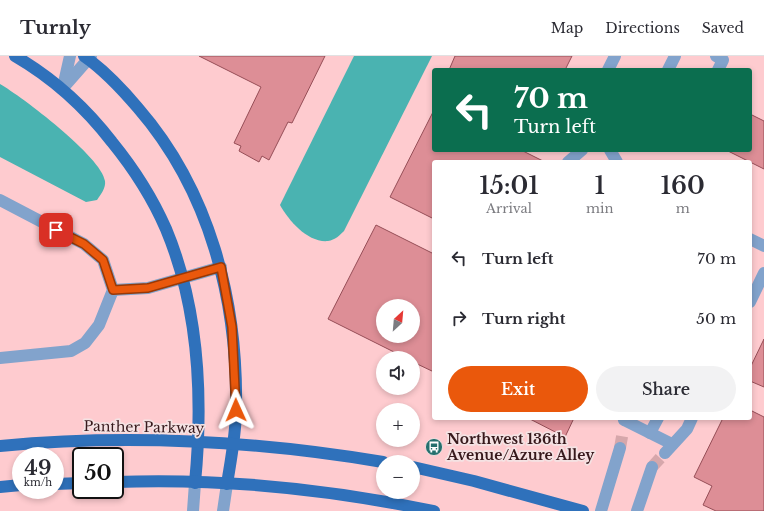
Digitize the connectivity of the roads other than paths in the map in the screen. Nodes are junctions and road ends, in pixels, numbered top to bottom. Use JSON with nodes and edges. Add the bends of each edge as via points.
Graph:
{"nodes":[{"id":1,"x":15,"y":56,"type":"edge"},
{"id":2,"x":70,"y":56,"type":"edge"},
{"id":3,"x":615,"y":56,"type":"edge"},
{"id":4,"x":675,"y":56,"type":"edge"},
{"id":5,"x":716,"y":56,"type":"edge"},
{"id":6,"x":88,"y":57,"type":"edge"},
{"id":7,"x":609,"y":68,"type":"edge"},
{"id":8,"x":669,"y":68,"type":"edge"},
{"id":9,"x":719,"y":68,"type":"edge"},
{"id":10,"x":62,"y":89,"type":"junction"},
{"id":11,"x":580,"y":152,"type":"edge"},
{"id":12,"x":570,"y":160,"type":"edge"},
{"id":13,"x":0,"y":200,"type":"edge"},
{"id":14,"x":752,"y":240,"type":"edge"},
{"id":15,"x":764,"y":246,"type":"edge"},
{"id":16,"x":221,"y":267,"type":"junction"},
{"id":17,"x":764,"y":273,"type":"edge"},
{"id":18,"x":182,"y":279,"type":"junction"},
{"id":19,"x":113,"y":290,"type":"junction"},
{"id":20,"x":752,"y":298,"type":"edge"},
{"id":21,"x":0,"y":358,"type":"edge"},
{"id":22,"x":657,"y":420,"type":"edge"},
{"id":23,"x":691,"y":420,"type":"edge"},
{"id":24,"x":624,"y":423,"type":"edge"},
{"id":25,"x":650,"y":433,"type":"junction"},
{"id":26,"x":199,"y":442,"type":"junction"},
{"id":27,"x":233,"y":444,"type":"junction"},
{"id":28,"x":0,"y":446,"type":"edge"},
{"id":29,"x":620,"y":448,"type":"tunnel mouth"},
{"id":30,"x":376,"y":461,"type":"edge"},
{"id":31,"x":652,"y":467,"type":"tunnel mouth"},
{"id":32,"x":420,"y":469,"type":"edge"},
{"id":33,"x":124,"y":482,"type":"edge"},
{"id":34,"x":195,"y":483,"type":"junction"},
{"id":35,"x":227,"y":484,"type":"junction"},
{"id":36,"x":12,"y":486,"type":"edge"},
{"id":37,"x":0,"y":488,"type":"edge"},
{"id":38,"x":193,"y":511,"type":"edge"},
{"id":39,"x":223,"y":511,"type":"edge"},
{"id":40,"x":434,"y":511,"type":"edge"},
{"id":41,"x":583,"y":511,"type":"edge"},
{"id":42,"x":601,"y":511,"type":"edge"},
{"id":43,"x":637,"y":511,"type":"edge"}],
"edges":[{"from":1,"to":10,"type":"main road","via":[[43,73]]},
{"from":2,"to":10,"type":"street"},
{"from":3,"to":7,"type":"street"},
{"from":4,"to":8,"type":"street"},
{"from":5,"to":9,"type":"street","via":[[723,60]]},
{"from":6,"to":10,"type":"street"},
{"from":6,"to":16,"type":"main road","via":[[127,95],[175,157],[208,226]]},
{"from":10,"to":18,"type":"main road","via":[[97,122],[149,195],[166,230]]},
{"from":11,"to":12,"type":"street"},
{"from":13,"to":19,"type":"street","via":[[84,244],[103,260]]},
{"from":14,"to":15,"type":"street"},
{"from":16,"to":18,"type":"street"},
{"from":16,"to":27,"type":"main road","via":[[232,327],[236,377]]},
{"from":17,"to":20,"type":"street"},
{"from":18,"to":19,"type":"street","via":[[148,288]]},
{"from":18,"to":26,"type":"main road","via":[[194,348]]},
{"from":19,"to":21,"type":"street","via":[[99,325],[85,343],[71,351]]},
{"from":22,"to":25,"type":"street"},
{"from":23,"to":25,"type":"street","via":[[687,429],[669,449]]},
{"from":24,"to":25,"type":"street"},
{"from":26,"to":27,"type":"main road","name":"Panther Parkway"},
{"from":26,"to":28,"type":"main road","name":"Panther Parkway","via":[[116,440],[38,442]]},
{"from":26,"to":34,"type":"main road"},
{"from":27,"to":30,"type":"main road","name":"Panther Parkway"},
{"from":27,"to":35,"type":"main road"},
{"from":29,"to":42,"type":"street"},
{"from":31,"to":43,"type":"street"},
{"from":32,"to":41,"type":"main road","via":[[481,482]]},
{"from":33,"to":34,"type":"main road"},
{"from":34,"to":35,"type":"main road"},
{"from":34,"to":38,"type":"street"},
{"from":35,"to":39,"type":"street"},
{"from":35,"to":40,"type":"main road","via":[[270,485],[377,499]]},
{"from":36,"to":37,"type":"main road"}]}
